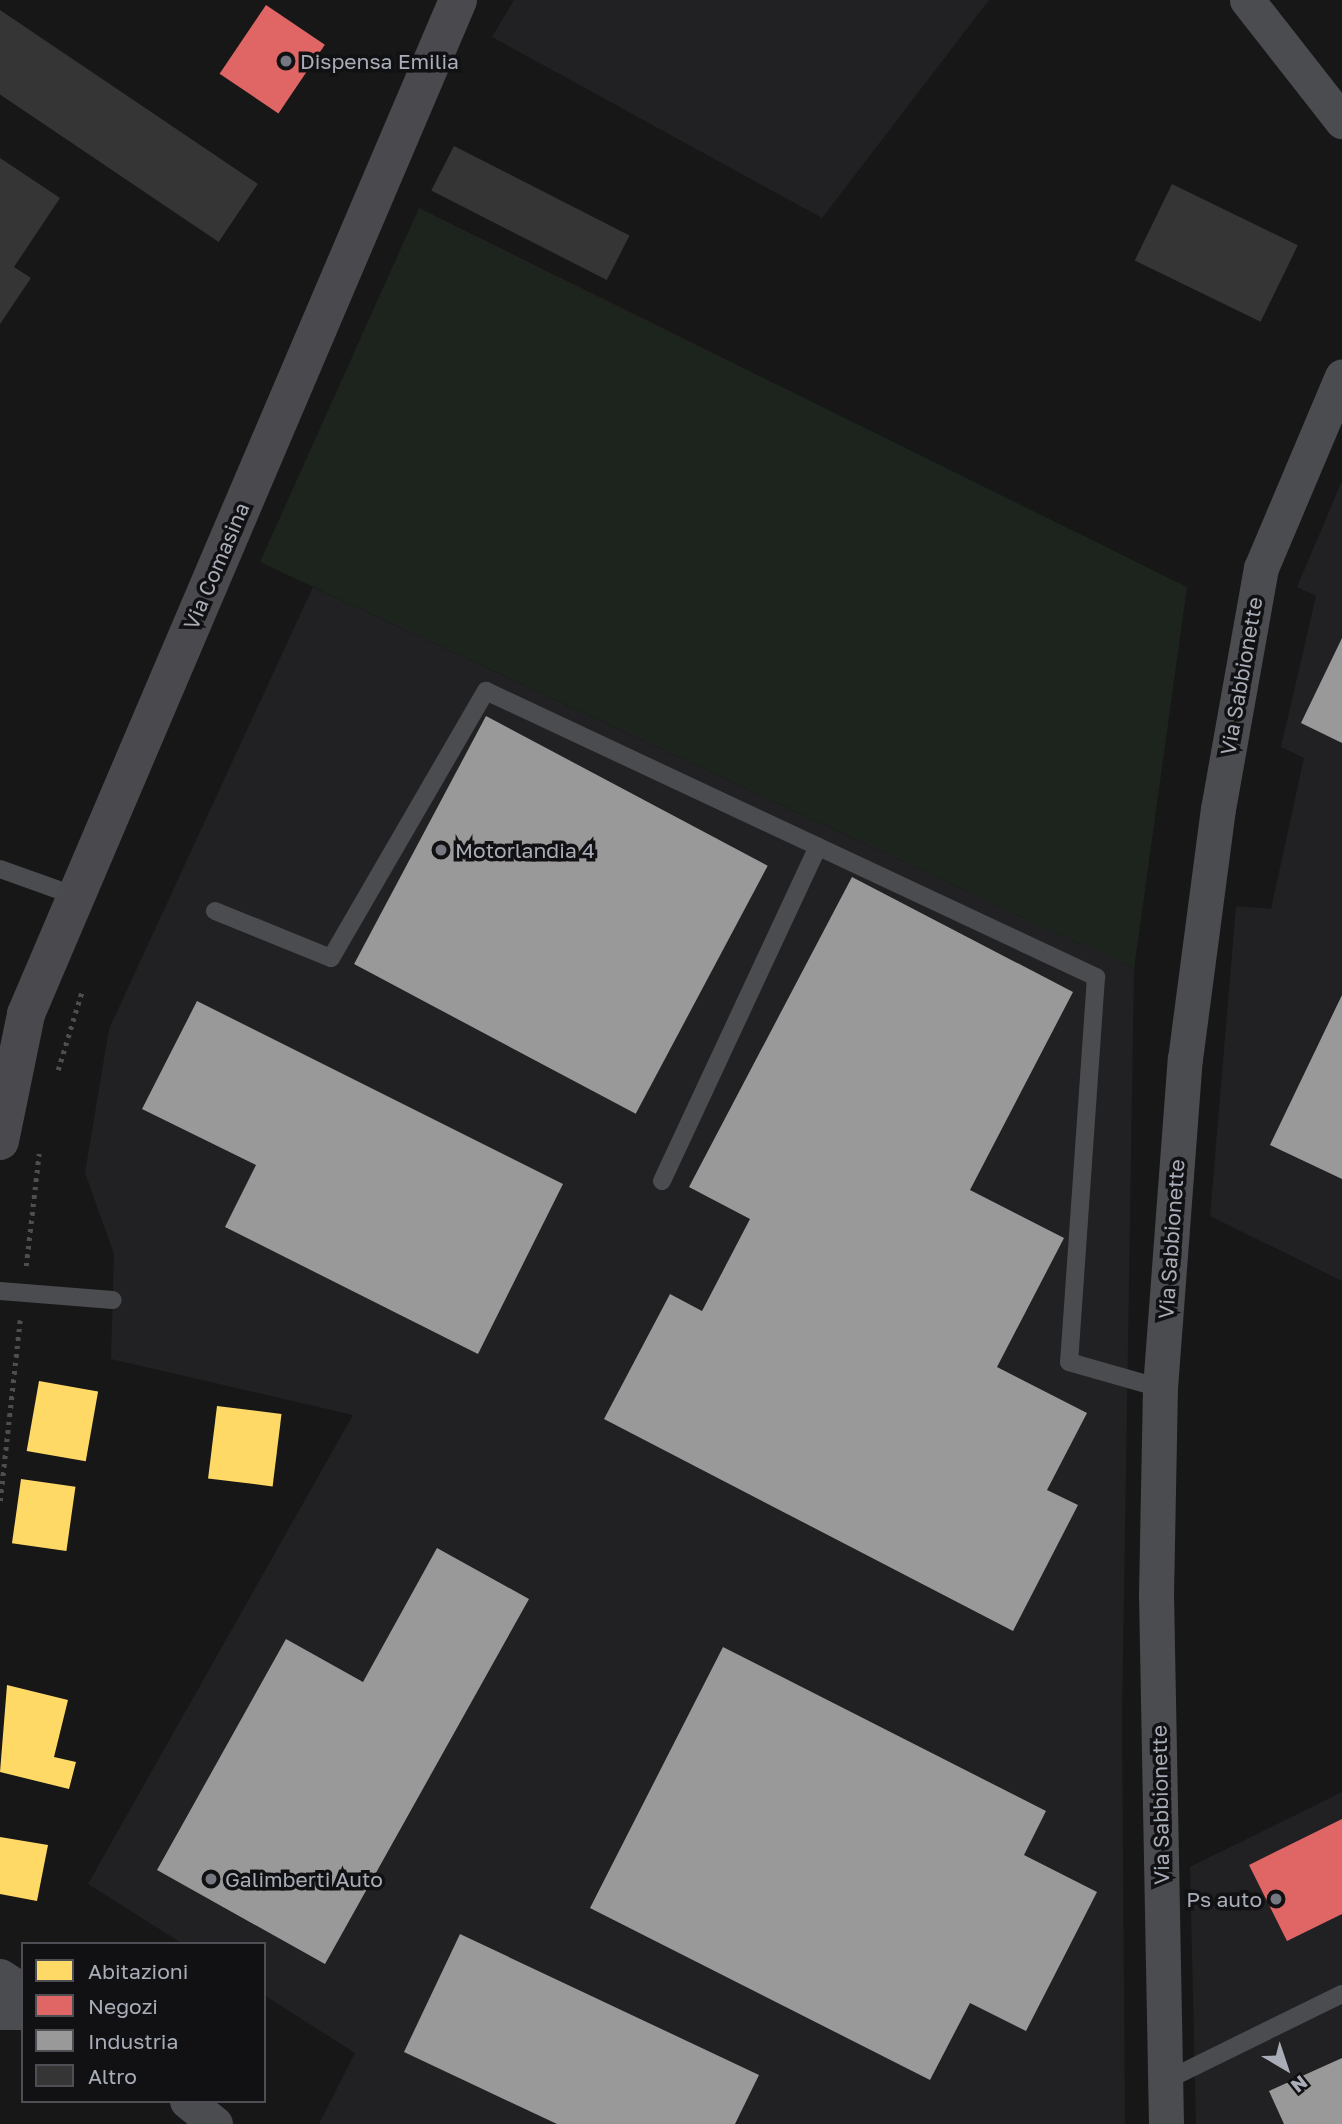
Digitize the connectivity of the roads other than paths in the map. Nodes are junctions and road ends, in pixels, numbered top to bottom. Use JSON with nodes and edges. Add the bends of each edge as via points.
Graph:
{"nodes":[{"id":1,"x":458,"y":0,"type":"edge"},
{"id":2,"x":1247,"y":0,"type":"edge"},
{"id":3,"x":1342,"y":121,"type":"edge"},
{"id":4,"x":1342,"y":376,"type":"edge"},
{"id":5,"x":818,"y":847,"type":"junction"},
{"id":6,"x":0,"y":869,"type":"edge"},
{"id":7,"x":76,"y":896,"type":"junction"},
{"id":8,"x":215,"y":911,"type":"dead end"},
{"id":9,"x":0,"y":1141,"type":"edge"},
{"id":10,"x":662,"y":1181,"type":"dead end"},
{"id":11,"x":0,"y":1291,"type":"edge"},
{"id":12,"x":113,"y":1300,"type":"dead end"},
{"id":13,"x":1160,"y":1388,"type":"junction"},
{"id":14,"x":0,"y":1976,"type":"edge"},
{"id":15,"x":21,"y":1990,"type":"edge"},
{"id":16,"x":1342,"y":1994,"type":"edge"},
{"id":17,"x":0,"y":2012,"type":"edge"},
{"id":18,"x":21,"y":2012,"type":"edge"},
{"id":19,"x":1165,"y":2081,"type":"junction"},
{"id":20,"x":189,"y":2103,"type":"edge"},
{"id":21,"x":215,"y":2124,"type":"edge"},
{"id":22,"x":1166,"y":2124,"type":"edge"}],
"edges":[{"from":1,"to":7,"type":"main road","name":"Via Comasina"},
{"from":2,"to":3,"type":"street"},
{"from":4,"to":13,"type":"street","name":"Via Sabbionette","via":[[1261,568],[1218,809],[1185,1059]]},
{"from":5,"to":8,"type":"lane","via":[[486,691],[331,957]]},
{"from":5,"to":10,"type":"lane"},
{"from":5,"to":13,"type":"lane","via":[[1096,977],[1069,1362]]},
{"from":6,"to":7,"type":"lane"},
{"from":7,"to":9,"type":"main road","name":"Via Comasina","via":[[26,1014]]},
{"from":11,"to":12,"type":"lane"},
{"from":13,"to":19,"type":"street","name":"Via Sabbionette"},
{"from":14,"to":15,"type":"street"},
{"from":16,"to":19,"type":"lane"},
{"from":17,"to":18,"type":"street"},
{"from":19,"to":22,"type":"street","name":"Via Sabbionette"},
{"from":20,"to":21,"type":"street"}]}
